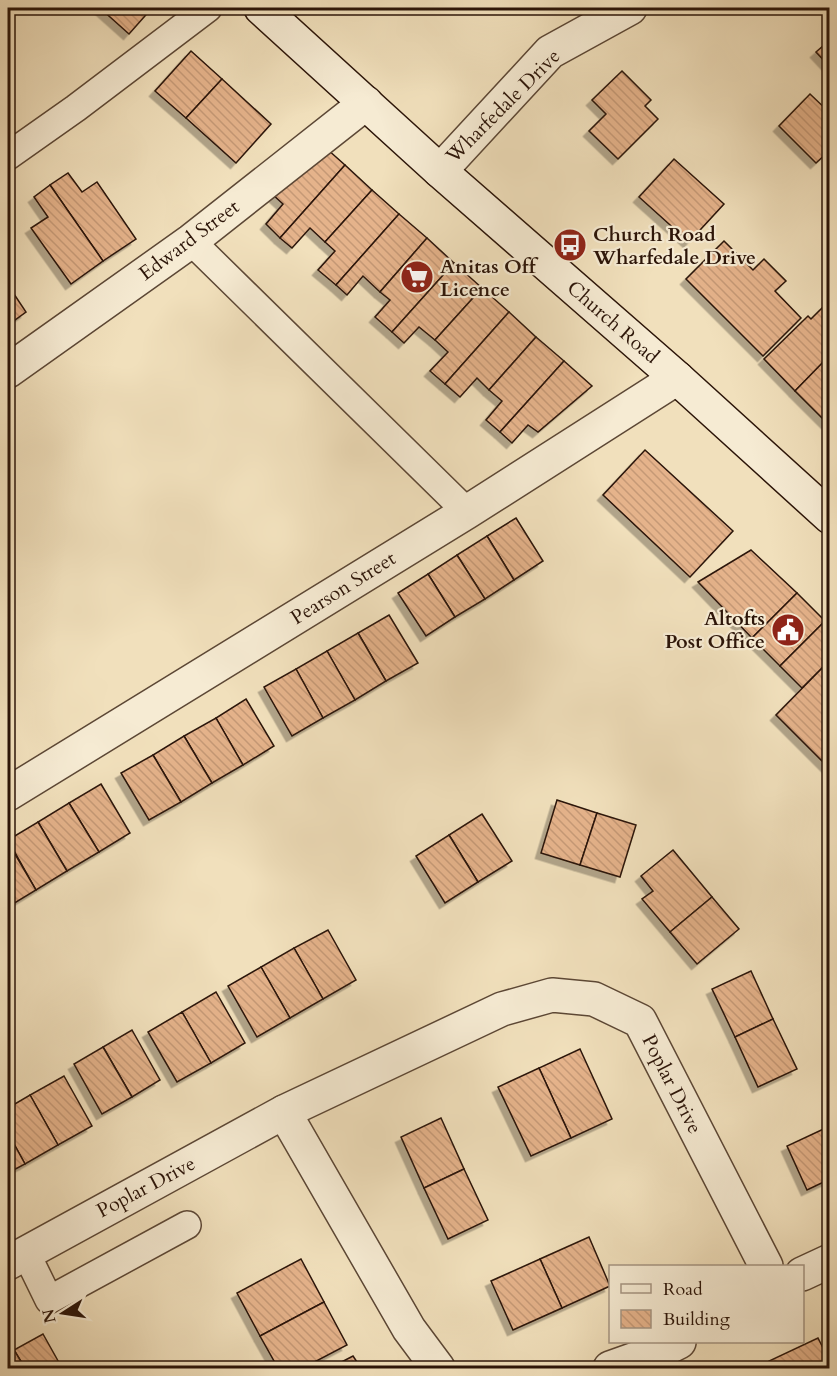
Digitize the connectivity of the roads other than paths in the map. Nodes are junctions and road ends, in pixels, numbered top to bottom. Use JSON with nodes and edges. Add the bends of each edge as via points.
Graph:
{"nodes":[{"id":1,"x":208,"y":8,"type":"edge"},
{"id":2,"x":261,"y":8,"type":"edge"},
{"id":3,"x":630,"y":8,"type":"edge"},
{"id":4,"x":366,"y":103,"type":"junction"},
{"id":5,"x":8,"y":156,"type":"edge"},
{"id":6,"x":440,"y":171,"type":"junction"},
{"id":7,"x":191,"y":241,"type":"junction"},
{"id":8,"x":8,"y":371,"type":"edge"},
{"id":9,"x":677,"y":378,"type":"junction"},
{"id":10,"x":467,"y":512,"type":"junction"},
{"id":11,"x":830,"y":517,"type":"edge"},
{"id":12,"x":8,"y":794,"type":"edge"},
{"id":13,"x":284,"y":1112,"type":"junction"},
{"id":14,"x":187,"y":1225,"type":"dead end"},
{"id":15,"x":17,"y":1258,"type":"edge"},
{"id":16,"x":830,"y":1261,"type":"edge"},
{"id":17,"x":765,"y":1265,"type":"edge"},
{"id":18,"x":804,"y":1273,"type":"edge"},
{"id":19,"x":675,"y":1352,"type":"edge"},
{"id":20,"x":438,"y":1368,"type":"edge"},
{"id":21,"x":610,"y":1368,"type":"edge"}],
"edges":[{"from":1,"to":5,"type":"lane"},
{"from":2,"to":4,"type":"street","name":"Church Road"},
{"from":3,"to":6,"type":"street","name":"Wharfedale Drive","via":[[550,52]]},
{"from":4,"to":6,"type":"street","name":"Church Road"},
{"from":4,"to":7,"type":"street","name":"Edward Street"},
{"from":6,"to":9,"type":"street","name":"Church Road"},
{"from":7,"to":8,"type":"street","name":"Edward Street"},
{"from":7,"to":10,"type":"lane"},
{"from":9,"to":10,"type":"street","name":"Pearson Street"},
{"from":9,"to":11,"type":"street","name":"Church Road"},
{"from":10,"to":12,"type":"street","name":"Pearson Street"},
{"from":13,"to":15,"type":"street","name":"Poplar Drive"},
{"from":13,"to":17,"type":"street","name":"Poplar Drive","via":[[502,1009],[552,995],[594,999],[640,1021]]},
{"from":13,"to":20,"type":"street","via":[[409,1329]]},
{"from":14,"to":15,"type":"lane","via":[[49,1300]]},
{"from":16,"to":18,"type":"street"},
{"from":19,"to":21,"type":"street"}]}
